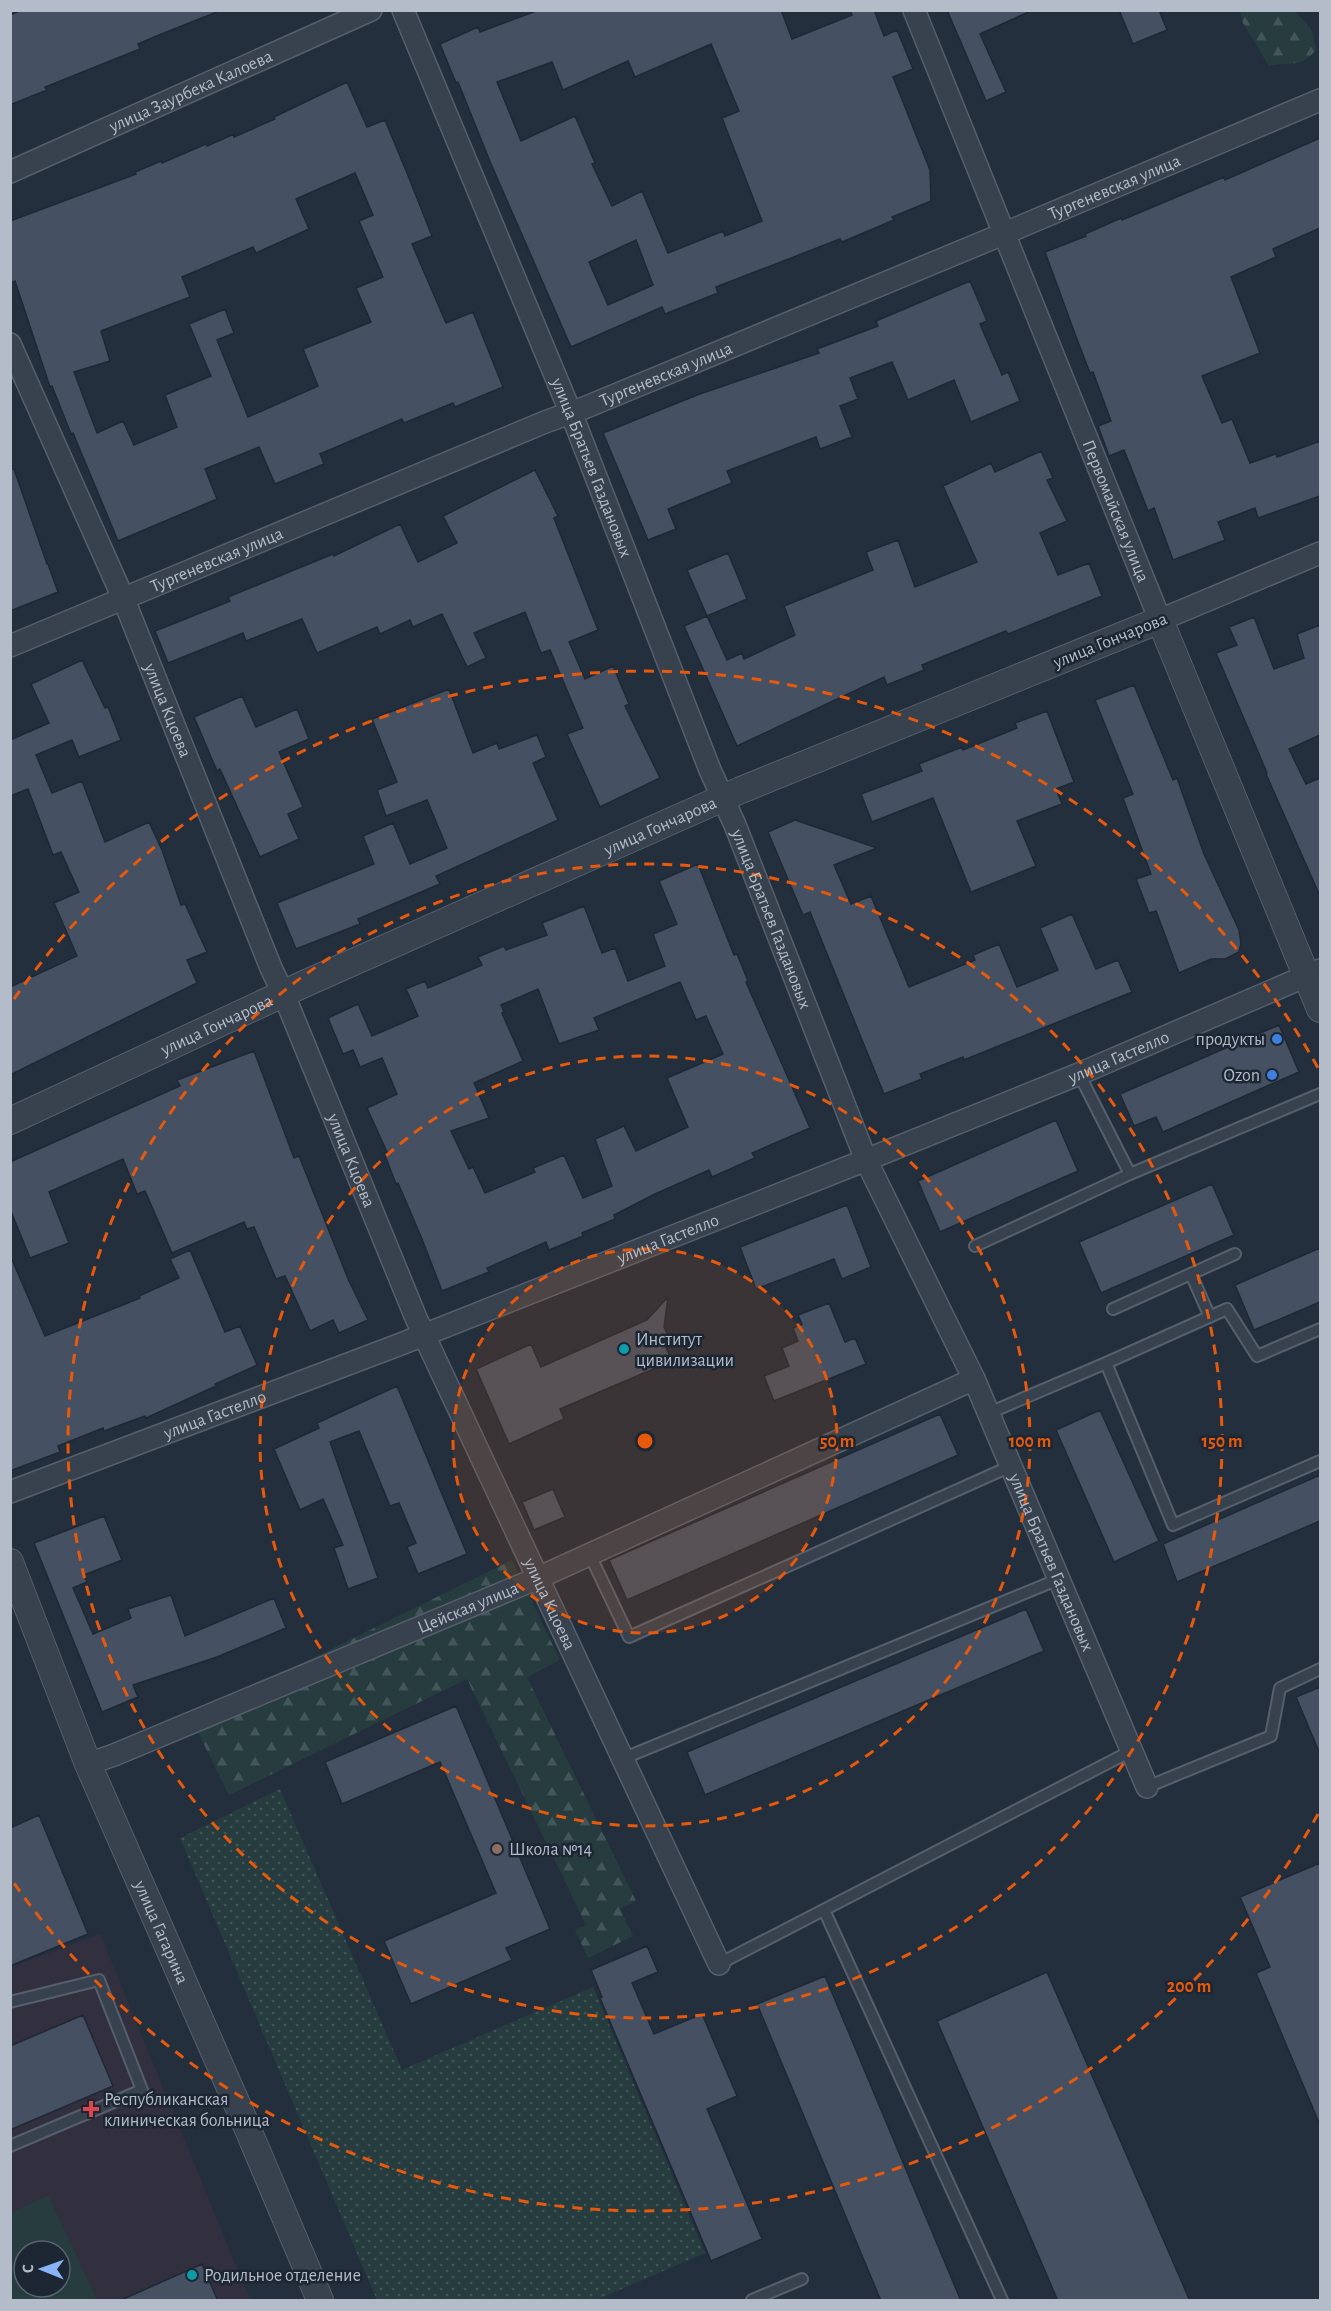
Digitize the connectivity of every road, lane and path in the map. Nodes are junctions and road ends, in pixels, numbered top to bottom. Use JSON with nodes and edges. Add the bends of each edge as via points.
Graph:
{"nodes":[{"id":1,"x":371,"y":10,"type":"edge"},
{"id":2,"x":403,"y":10,"type":"edge"},
{"id":3,"x":914,"y":10,"type":"edge"},
{"id":4,"x":1320,"y":100,"type":"edge"},
{"id":5,"x":10,"y":172,"type":"edge"},
{"id":6,"x":1003,"y":234,"type":"junction"},
{"id":7,"x":10,"y":344,"type":"edge"},
{"id":8,"x":570,"y":412,"type":"junction"},
{"id":9,"x":1320,"y":554,"type":"edge"},
{"id":10,"x":124,"y":600,"type":"junction"},
{"id":11,"x":1160,"y":620,"type":"junction"},
{"id":12,"x":10,"y":646,"type":"edge"},
{"id":13,"x":722,"y":798,"type":"junction"},
{"id":14,"x":1314,"y":973,"type":"edge"},
{"id":15,"x":284,"y":995,"type":"junction"},
{"id":16,"x":1320,"y":1009,"type":"edge"},
{"id":17,"x":1079,"y":1074,"type":"junction"},
{"id":18,"x":1320,"y":1094,"type":"edge"},
{"id":19,"x":10,"y":1121,"type":"edge"},
{"id":20,"x":866,"y":1160,"type":"junction"},
{"id":21,"x":1130,"y":1174,"type":"junction"},
{"id":22,"x":975,"y":1246,"type":"dead end"},
{"id":23,"x":1235,"y":1254,"type":"dead end"},
{"id":24,"x":1191,"y":1274,"type":"junction"},
{"id":25,"x":1113,"y":1309,"type":"dead end"},
{"id":26,"x":1210,"y":1317,"type":"junction"},
{"id":27,"x":1320,"y":1329,"type":"edge"},
{"id":28,"x":424,"y":1335,"type":"junction"},
{"id":29,"x":1106,"y":1363,"type":"junction"},
{"id":30,"x":974,"y":1378,"type":"junction"},
{"id":31,"x":989,"y":1413,"type":"junction"},
{"id":32,"x":1320,"y":1461,"type":"edge"},
{"id":33,"x":1011,"y":1466,"type":"junction"},
{"id":34,"x":10,"y":1492,"type":"edge"},
{"id":35,"x":590,"y":1553,"type":"junction"},
{"id":36,"x":10,"y":1562,"type":"edge"},
{"id":37,"x":538,"y":1578,"type":"junction"},
{"id":38,"x":1059,"y":1579,"type":"junction"},
{"id":39,"x":1320,"y":1669,"type":"edge"},
{"id":40,"x":1131,"y":1751,"type":"junction"},
{"id":41,"x":622,"y":1759,"type":"junction"},
{"id":42,"x":88,"y":1764,"type":"junction"},
{"id":43,"x":1146,"y":1787,"type":"joint"},
{"id":44,"x":824,"y":1910,"type":"junction"},
{"id":45,"x":719,"y":1964,"type":"joint"},
{"id":46,"x":10,"y":2002,"type":"edge"},
{"id":47,"x":10,"y":2146,"type":"edge"},
{"id":48,"x":802,"y":2279,"type":"dead end"},
{"id":49,"x":320,"y":2301,"type":"edge"},
{"id":50,"x":752,"y":2301,"type":"edge"},
{"id":51,"x":1002,"y":2301,"type":"edge"}],
"edges":[{"from":1,"to":5,"type":"street","name":"улица Заурбека Калоева"},
{"from":2,"to":8,"type":"street","name":"улица Братьев Газдановых"},
{"from":3,"to":6,"type":"street","name":"Первомайская улица"},
{"from":4,"to":6,"type":"street","name":"Тургеневская улица"},
{"from":6,"to":8,"type":"street","name":"Тургеневская улица"},
{"from":6,"to":11,"type":"street","name":"Первомайская улица"},
{"from":7,"to":10,"type":"street","name":"улица Кцоева"},
{"from":8,"to":10,"type":"street","name":"Тургеневская улица"},
{"from":8,"to":13,"type":"street","name":"улица Братьев Газдановых"},
{"from":9,"to":11,"type":"street","name":"улица Гончарова"},
{"from":10,"to":12,"type":"street","name":"Тургеневская улица"},
{"from":10,"to":15,"type":"street","name":"улица Кцоева"},
{"from":11,"to":13,"type":"street","name":"улица Гончарова"},
{"from":11,"to":14,"type":"street","name":"Первомайская улица"},
{"from":13,"to":15,"type":"street","name":"улица Гончарова"},
{"from":13,"to":20,"type":"street","name":"улица Братьев Газдановых"},
{"from":14,"to":16,"type":"street","name":"Первомайская улица"},
{"from":14,"to":17,"type":"street","name":"улица Гастелло"},
{"from":15,"to":19,"type":"street","name":"улица Гончарова"},
{"from":15,"to":28,"type":"street","name":"улица Кцоева"},
{"from":17,"to":20,"type":"street","name":"улица Гастелло"},
{"from":17,"to":21,"type":"lane"},
{"from":18,"to":21,"type":"lane"},
{"from":20,"to":28,"type":"street","name":"улица Гастелло"},
{"from":20,"to":30,"type":"street","name":"улица Братьев Газдановых"},
{"from":21,"to":22,"type":"lane"},
{"from":23,"to":24,"type":"lane"},
{"from":24,"to":25,"type":"lane"},
{"from":24,"to":26,"type":"lane"},
{"from":26,"to":27,"type":"lane","via":[[1227,1309],[1257,1356]]},
{"from":26,"to":29,"type":"lane"},
{"from":28,"to":34,"type":"street","name":"улица Гастелло"},
{"from":28,"to":37,"type":"street","name":"улица Кцоева"},
{"from":29,"to":31,"type":"lane"},
{"from":29,"to":32,"type":"lane","via":[[1173,1524]]},
{"from":30,"to":31,"type":"street","name":"улица Братьев Газдановых"},
{"from":30,"to":35,"type":"street","name":"Цейская улица"},
{"from":31,"to":33,"type":"street","name":"улица Братьев Газдановых"},
{"from":33,"to":35,"type":"lane","via":[[629,1637]]},
{"from":33,"to":38,"type":"street","name":"улица Братьев Газдановых"},
{"from":35,"to":37,"type":"street","name":"Цейская улица"},
{"from":36,"to":42,"type":"street","name":"улица Гагарина"},
{"from":37,"to":41,"type":"street","name":"улица Кцоева"},
{"from":37,"to":42,"type":"street","name":"Цейская улица"},
{"from":38,"to":40,"type":"street","name":"улица Братьев Газдановых"},
{"from":38,"to":41,"type":"lane"},
{"from":39,"to":43,"type":"lane","via":[[1280,1688],[1271,1736]]},
{"from":40,"to":43,"type":"street","name":"улица Братьев Газдановых"},
{"from":40,"to":44,"type":"lane"},
{"from":41,"to":45,"type":"street","name":"улица Кцоева"},
{"from":42,"to":49,"type":"street","name":"улица Гагарина"},
{"from":44,"to":45,"type":"lane"},
{"from":44,"to":51,"type":"lane"},
{"from":46,"to":47,"type":"lane","via":[[99,1980],[142,2090]]},
{"from":48,"to":50,"type":"lane"}]}
